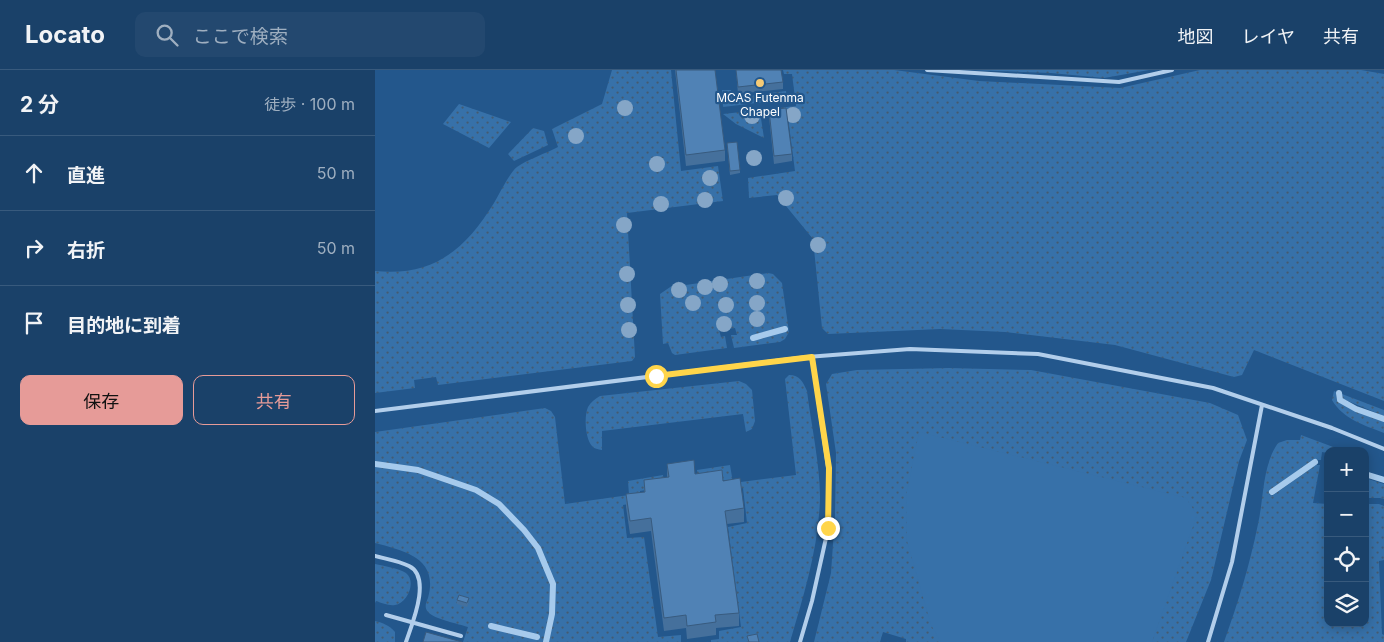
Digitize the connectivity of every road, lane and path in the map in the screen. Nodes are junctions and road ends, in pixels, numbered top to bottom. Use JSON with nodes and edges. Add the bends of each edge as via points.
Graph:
{"nodes":[{"id":1,"x":927,"y":70,"type":"edge"},
{"id":2,"x":1172,"y":70,"type":"edge"},
{"id":3,"x":812,"y":357,"type":"junction"},
{"id":4,"x":1262,"y":405,"type":"junction"},
{"id":5,"x":375,"y":411,"type":"edge"},
{"id":6,"x":1384,"y":449,"type":"edge"},
{"id":7,"x":375,"y":556,"type":"edge"},
{"id":8,"x":386,"y":615,"type":"dead end"},
{"id":9,"x":412,"y":623,"type":"junction"},
{"id":10,"x":461,"y":636,"type":"dead end"},
{"id":11,"x":406,"y":642,"type":"edge"},
{"id":12,"x":800,"y":642,"type":"edge"},
{"id":13,"x":1208,"y":642,"type":"edge"}],
"edges":[{"from":1,"to":2,"type":"lane","via":[[1119,82]]},
{"from":3,"to":4,"type":"lane","via":[[910,349],[1038,354],[1213,388]]},
{"from":3,"to":5,"type":"lane"},
{"from":3,"to":12,"type":"lane","via":[[829,468],[828,528],[813,601]]},
{"from":4,"to":6,"type":"lane"},
{"from":4,"to":13,"type":"lane","via":[[1232,562]]},
{"from":7,"to":9,"type":"lane","via":[[411,566],[420,580],[420,596]]},
{"from":8,"to":9,"type":"lane"},
{"from":9,"to":10,"type":"lane"},
{"from":9,"to":11,"type":"lane"}]}
